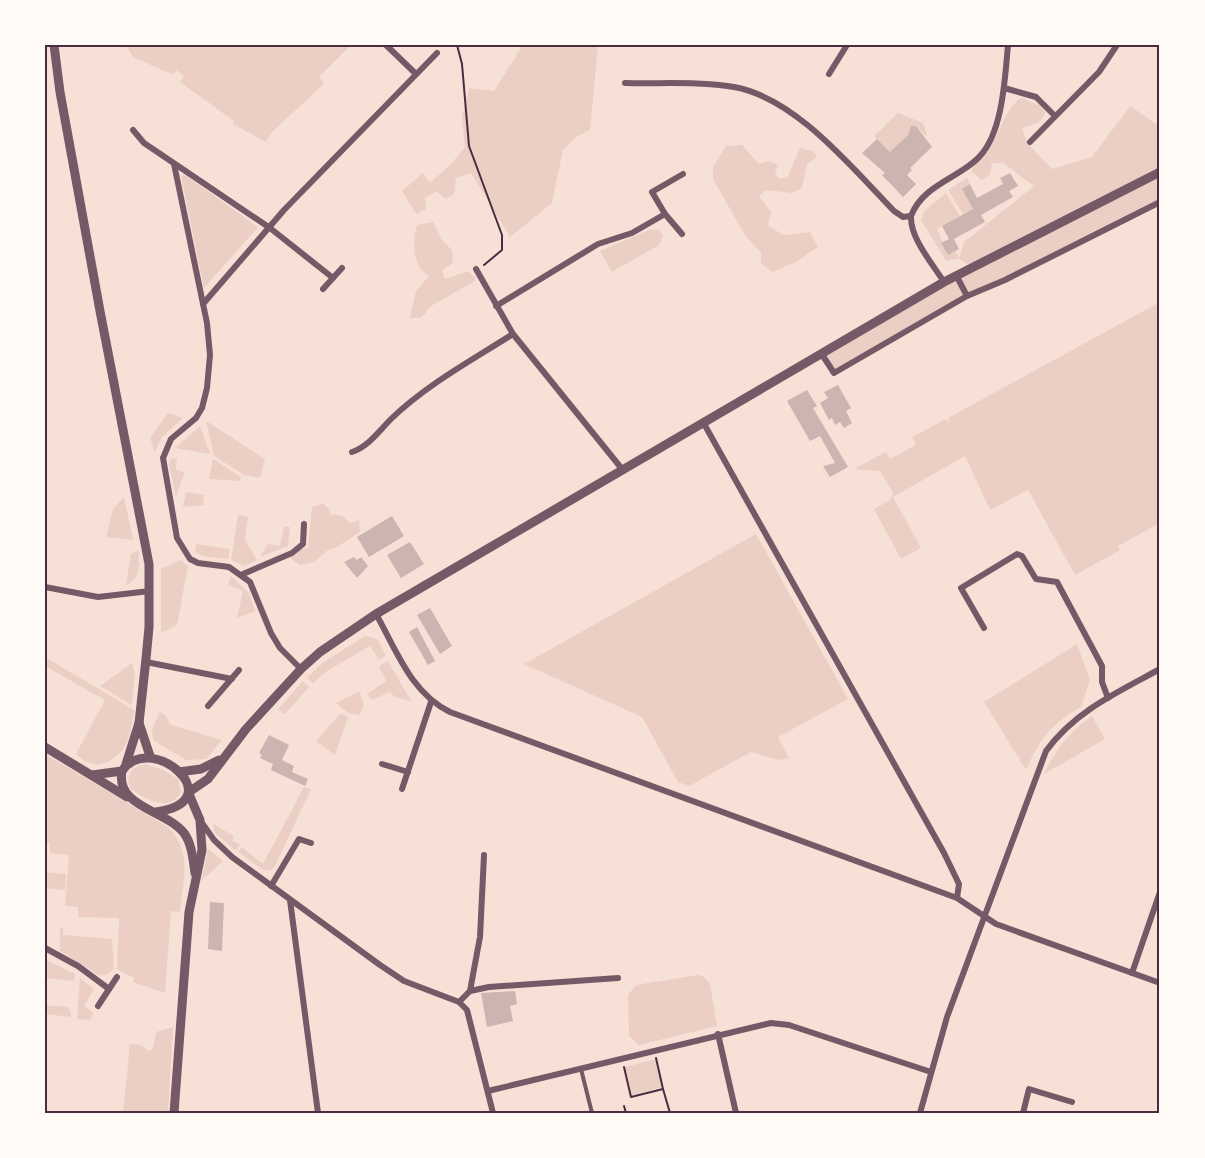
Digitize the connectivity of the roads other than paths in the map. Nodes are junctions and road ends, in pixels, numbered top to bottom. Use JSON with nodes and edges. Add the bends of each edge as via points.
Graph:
{"nodes":[{"id":1,"x":54,"y":45,"type":"edge"},
{"id":2,"x":386,"y":45,"type":"edge"},
{"id":3,"x":847,"y":45,"type":"edge"},
{"id":4,"x":1008,"y":45,"type":"edge"},
{"id":5,"x":1117,"y":45,"type":"edge"},
{"id":6,"x":437,"y":53,"type":"dead end"},
{"id":7,"x":416,"y":74,"type":"junction"},
{"id":8,"x":829,"y":74,"type":"dead end"},
{"id":9,"x":625,"y":83,"type":"dead end"},
{"id":10,"x":1004,"y":88,"type":"junction"},
{"id":11,"x":1056,"y":116,"type":"junction"},
{"id":12,"x":134,"y":130,"type":"dead end"},
{"id":13,"x":1030,"y":142,"type":"dead end"},
{"id":14,"x":174,"y":164,"type":"junction"},
{"id":15,"x":1160,"y":171,"type":"edge"},
{"id":16,"x":682,"y":174,"type":"dead end"},
{"id":17,"x":1160,"y":202,"type":"edge"},
{"id":18,"x":665,"y":214,"type":"junction"},
{"id":19,"x":911,"y":216,"type":"junction"},
{"id":20,"x":270,"y":228,"type":"junction"},
{"id":21,"x":682,"y":234,"type":"dead end"},
{"id":22,"x":342,"y":268,"type":"dead end"},
{"id":23,"x":476,"y":269,"type":"road end"},
{"id":24,"x":956,"y":275,"type":"junction"},
{"id":25,"x":333,"y":278,"type":"junction"},
{"id":26,"x":944,"y":282,"type":"junction"},
{"id":27,"x":323,"y":289,"type":"dead end"},
{"id":28,"x":967,"y":296,"type":"junction"},
{"id":29,"x":203,"y":304,"type":"junction"},
{"id":30,"x":496,"y":306,"type":"junction"},
{"id":31,"x":513,"y":333,"type":"junction"},
{"id":32,"x":821,"y":352,"type":"junction"},
{"id":33,"x":703,"y":422,"type":"junction"},
{"id":34,"x":352,"y":452,"type":"dead end"},
{"id":35,"x":622,"y":469,"type":"junction"},
{"id":36,"x":304,"y":524,"type":"dead end"},
{"id":37,"x":243,"y":574,"type":"junction"},
{"id":38,"x":45,"y":587,"type":"edge"},
{"id":39,"x":150,"y":591,"type":"junction"},
{"id":40,"x":376,"y":614,"type":"junction"},
{"id":41,"x":984,"y":628,"type":"dead end"},
{"id":42,"x":146,"y":662,"type":"junction"},
{"id":43,"x":301,"y":669,"type":"junction"},
{"id":44,"x":1160,"y":669,"type":"edge"},
{"id":45,"x":239,"y":670,"type":"dead end"},
{"id":46,"x":232,"y":679,"type":"junction"},
{"id":47,"x":1108,"y":698,"type":"junction"},
{"id":48,"x":431,"y":702,"type":"junction"},
{"id":49,"x":208,"y":706,"type":"dead end"},
{"id":50,"x":139,"y":723,"type":"junction"},
{"id":51,"x":45,"y":747,"type":"edge"},
{"id":52,"x":150,"y":756,"type":"junction"},
{"id":53,"x":225,"y":756,"type":"junction"},
{"id":54,"x":382,"y":764,"type":"dead end"},
{"id":55,"x":124,"y":767,"type":"junction"},
{"id":56,"x":179,"y":772,"type":"junction"},
{"id":57,"x":408,"y":772,"type":"junction"},
{"id":58,"x":92,"y":775,"type":"junction"},
{"id":59,"x":402,"y":789,"type":"dead end"},
{"id":60,"x":189,"y":793,"type":"junction"},
{"id":61,"x":132,"y":800,"type":"junction"},
{"id":62,"x":156,"y":812,"type":"junction"},
{"id":63,"x":200,"y":820,"type":"junction"},
{"id":64,"x":311,"y":843,"type":"dead end"},
{"id":65,"x":484,"y":855,"type":"dead end"},
{"id":66,"x":195,"y":873,"type":"junction"},
{"id":67,"x":271,"y":886,"type":"junction"},
{"id":68,"x":1160,"y":892,"type":"edge"},
{"id":69,"x":957,"y":898,"type":"junction"},
{"id":70,"x":290,"y":900,"type":"junction"},
{"id":71,"x":984,"y":916,"type":"junction"},
{"id":72,"x":45,"y":948,"type":"edge"},
{"id":73,"x":1132,"y":973,"type":"junction"},
{"id":74,"x":117,"y":977,"type":"dead end"},
{"id":75,"x":618,"y":978,"type":"dead end"},
{"id":76,"x":1160,"y":984,"type":"edge"},
{"id":77,"x":109,"y":989,"type":"junction"},
{"id":78,"x":470,"y":991,"type":"junction"},
{"id":79,"x":459,"y":1002,"type":"junction"},
{"id":80,"x":98,"y":1006,"type":"dead end"},
{"id":81,"x":718,"y":1034,"type":"junction"},
{"id":82,"x":581,"y":1068,"type":"junction"},
{"id":83,"x":931,"y":1072,"type":"junction"},
{"id":84,"x":488,"y":1091,"type":"junction"},
{"id":85,"x":1072,"y":1102,"type":"dead end"},
{"id":86,"x":174,"y":1113,"type":"edge"},
{"id":87,"x":318,"y":1113,"type":"edge"},
{"id":88,"x":493,"y":1113,"type":"edge"},
{"id":89,"x":592,"y":1113,"type":"edge"},
{"id":90,"x":736,"y":1113,"type":"edge"},
{"id":91,"x":920,"y":1113,"type":"edge"},
{"id":92,"x":1023,"y":1113,"type":"edge"}],
"edges":[{"from":1,"to":39,"type":"street","via":[[98,300],[146,543]]},
{"from":2,"to":7,"type":"street"},
{"from":3,"to":8,"type":"street"},
{"from":4,"to":10,"type":"street"},
{"from":5,"to":11,"type":"street","via":[[1099,72]]},
{"from":6,"to":7,"type":"street"},
{"from":7,"to":20,"type":"street"},
{"from":9,"to":19,"type":"street","via":[[733,87],[762,96],[783,107],[826,142],[894,211],[903,217]]},
{"from":10,"to":11,"type":"street","via":[[1036,97]]},
{"from":10,"to":19,"type":"street","via":[[998,117],[980,157],[941,182],[914,208]]},
{"from":11,"to":13,"type":"street"},
{"from":12,"to":14,"type":"street","via":[[140,140]]},
{"from":14,"to":20,"type":"street"},
{"from":14,"to":29,"type":"street"},
{"from":15,"to":24,"type":"street"},
{"from":16,"to":18,"type":"street","via":[[652,192]]},
{"from":17,"to":28,"type":"street"},
{"from":18,"to":21,"type":"street"},
{"from":18,"to":30,"type":"street","via":[[633,234],[598,244]]},
{"from":19,"to":26,"type":"street","via":[[915,234]]},
{"from":20,"to":25,"type":"street"},
{"from":20,"to":29,"type":"street"},
{"from":22,"to":25,"type":"street"},
{"from":23,"to":30,"type":"street"},
{"from":24,"to":26,"type":"street"},
{"from":24,"to":28,"type":"street"},
{"from":25,"to":27,"type":"street"},
{"from":26,"to":32,"type":"street"},
{"from":28,"to":32,"type":"street","via":[[834,372]]},
{"from":29,"to":37,"type":"street","via":[[209,333],[206,396],[196,418],[171,439],[163,458],[177,538],[184,552],[198,563],[229,567]]},
{"from":30,"to":31,"type":"street"},
{"from":31,"to":34,"type":"street","via":[[420,395],[361,450]]},
{"from":31,"to":35,"type":"street"},
{"from":32,"to":33,"type":"street"},
{"from":33,"to":35,"type":"street"},
{"from":33,"to":69,"type":"street","via":[[944,853],[959,884]]},
{"from":35,"to":40,"type":"street"},
{"from":36,"to":37,"type":"street","via":[[303,544],[292,553]]},
{"from":37,"to":43,"type":"street","via":[[255,592],[271,633]]},
{"from":38,"to":39,"type":"street","via":[[98,597]]},
{"from":39,"to":42,"type":"street"},
{"from":40,"to":43,"type":"street"},
{"from":40,"to":48,"type":"street","via":[[418,689]]},
{"from":41,"to":47,"type":"street","via":[[961,588],[1017,554],[1022,556],[1036,579],[1057,582],[1102,666]]},
{"from":42,"to":46,"type":"street"},
{"from":42,"to":50,"type":"street"},
{"from":43,"to":53,"type":"street"},
{"from":44,"to":47,"type":"street"},
{"from":45,"to":46,"type":"street"},
{"from":46,"to":49,"type":"street"},
{"from":47,"to":71,"type":"street","via":[[1071,721],[1046,751]]},
{"from":48,"to":57,"type":"street"},
{"from":48,"to":69,"type":"street","via":[[512,736]]},
{"from":50,"to":52,"type":"street"},
{"from":50,"to":55,"type":"street"},
{"from":51,"to":58,"type":"street"},
{"from":52,"to":55,"type":"street","via":[[136,758]]},
{"from":52,"to":56,"type":"street"},
{"from":53,"to":56,"type":"street","via":[[201,769]]},
{"from":53,"to":60,"type":"street","via":[[208,779]]},
{"from":54,"to":57,"type":"street"},
{"from":55,"to":58,"type":"street"},
{"from":55,"to":61,"type":"street","via":[[124,789]]},
{"from":56,"to":60,"type":"street"},
{"from":57,"to":59,"type":"street"},
{"from":58,"to":61,"type":"street"},
{"from":60,"to":62,"type":"street","via":[[180,806]]},
{"from":60,"to":63,"type":"street"},
{"from":61,"to":62,"type":"street"},
{"from":62,"to":66,"type":"street","via":[[184,834]]},
{"from":63,"to":66,"type":"street","via":[[202,850]]},
{"from":63,"to":67,"type":"street","via":[[214,840]]},
{"from":64,"to":67,"type":"street","via":[[299,839]]},
{"from":65,"to":78,"type":"street","via":[[480,937]]},
{"from":66,"to":86,"type":"street"},
{"from":67,"to":70,"type":"street"},
{"from":68,"to":73,"type":"street"},
{"from":69,"to":71,"type":"street"},
{"from":70,"to":79,"type":"street","via":[[404,981]]},
{"from":70,"to":87,"type":"street"},
{"from":71,"to":73,"type":"street","via":[[996,924]]},
{"from":71,"to":83,"type":"street"},
{"from":72,"to":77,"type":"street"},
{"from":73,"to":76,"type":"street"},
{"from":74,"to":77,"type":"street"},
{"from":75,"to":78,"type":"street"},
{"from":77,"to":80,"type":"street"},
{"from":78,"to":79,"type":"street"},
{"from":79,"to":84,"type":"street","via":[[467,1010]]},
{"from":81,"to":82,"type":"street"},
{"from":81,"to":83,"type":"street","via":[[763,1024],[784,1024]]},
{"from":81,"to":90,"type":"street"},
{"from":82,"to":84,"type":"street"},
{"from":82,"to":89,"type":"lane"},
{"from":83,"to":91,"type":"street"},
{"from":84,"to":88,"type":"street"},
{"from":85,"to":92,"type":"street","via":[[1029,1089]]}]}
